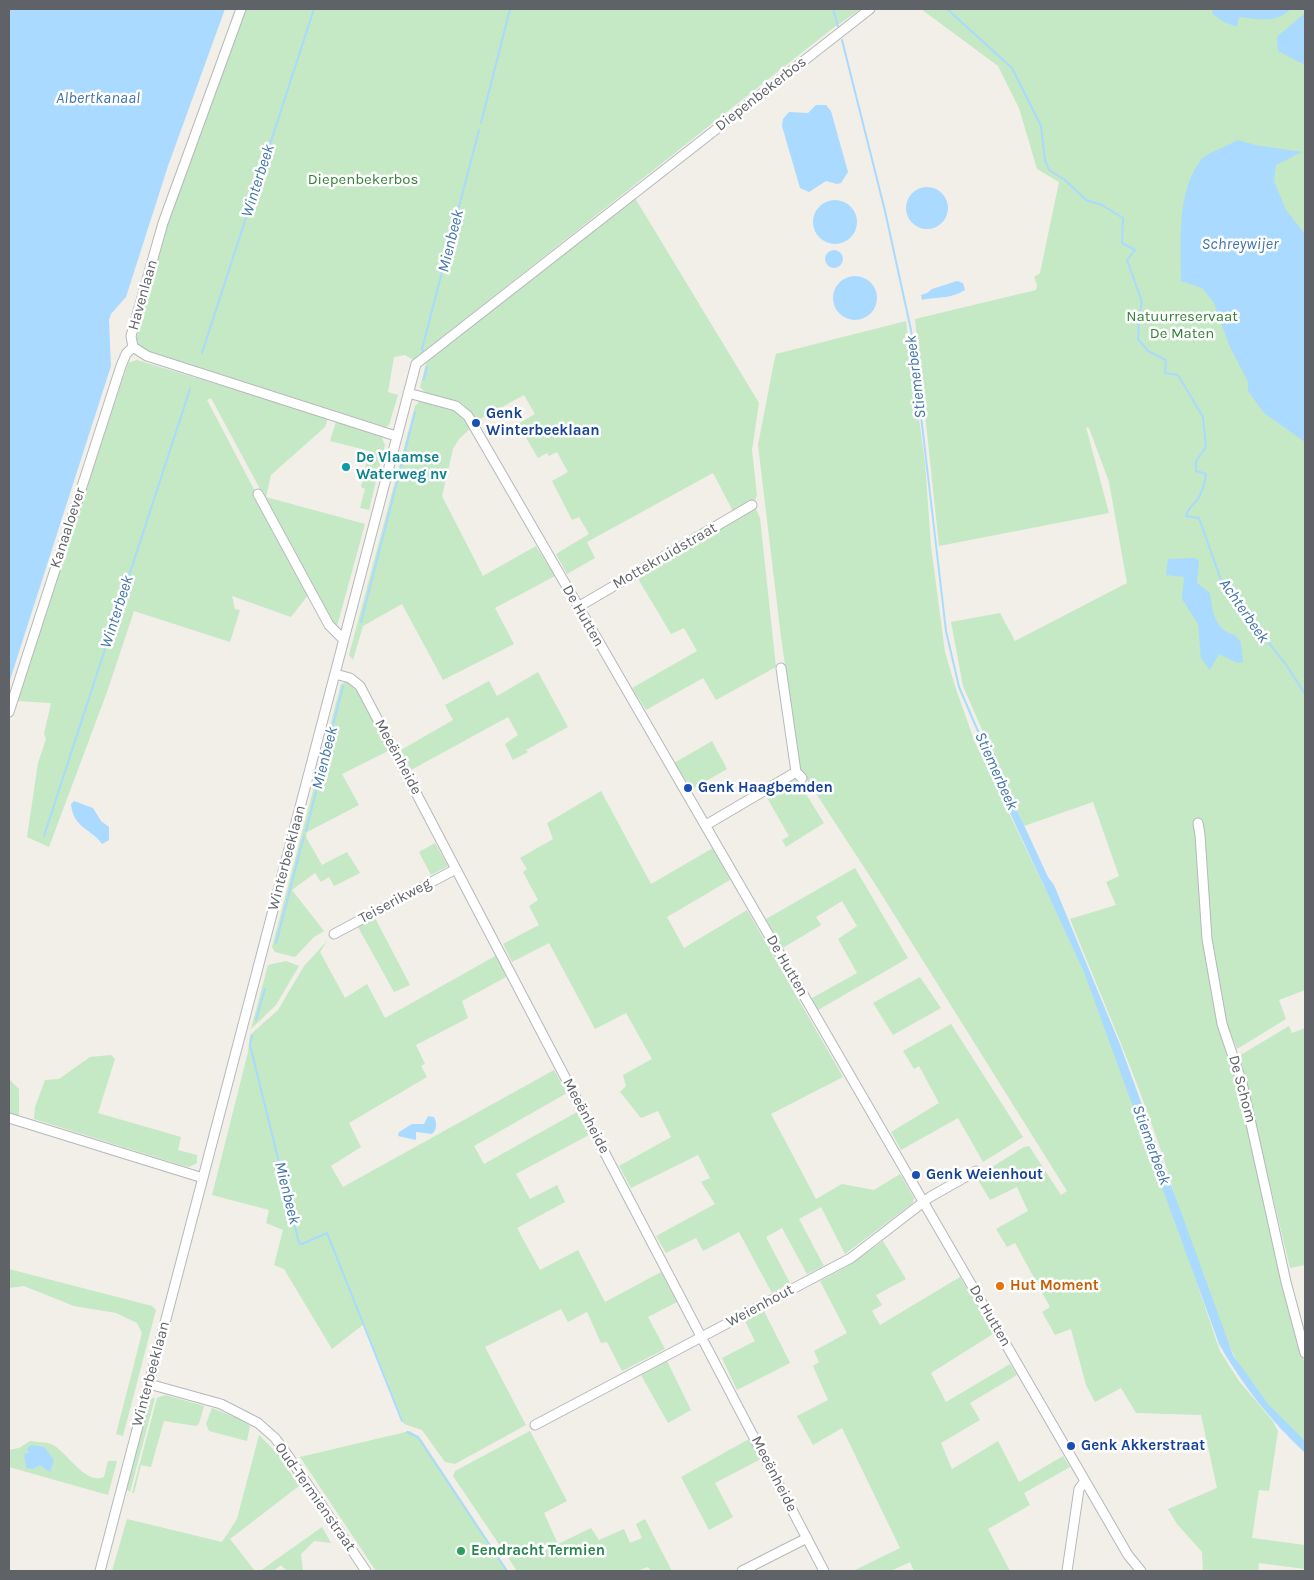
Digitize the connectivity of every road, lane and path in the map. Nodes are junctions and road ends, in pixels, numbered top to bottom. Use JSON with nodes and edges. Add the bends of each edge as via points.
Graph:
{"nodes":[{"id":1,"x":241,"y":9,"type":"edge"},
{"id":2,"x":870,"y":9,"type":"edge"},
{"id":3,"x":133,"y":347,"type":"junction"},
{"id":4,"x":416,"y":364,"type":"joint"},
{"id":5,"x":408,"y":393,"type":"junction"},
{"id":6,"x":396,"y":436,"type":"junction"},
{"id":7,"x":258,"y":494,"type":"dead end"},
{"id":8,"x":752,"y":505,"type":"dead end"},
{"id":9,"x":578,"y":607,"type":"junction"},
{"id":10,"x":344,"y":640,"type":"junction"},
{"id":11,"x":781,"y":668,"type":"dead end"},
{"id":12,"x":335,"y":674,"type":"junction"},
{"id":13,"x":9,"y":712,"type":"edge"},
{"id":14,"x":1198,"y":823,"type":"dead end"},
{"id":15,"x":706,"y":825,"type":"junction"},
{"id":16,"x":456,"y":868,"type":"junction"},
{"id":17,"x":334,"y":934,"type":"dead end"},
{"id":18,"x":9,"y":1118,"type":"edge"},
{"id":19,"x":976,"y":1171,"type":"dead end"},
{"id":20,"x":203,"y":1178,"type":"junction"},
{"id":21,"x":924,"y":1202,"type":"junction"},
{"id":22,"x":702,"y":1337,"type":"junction"},
{"id":23,"x":1305,"y":1353,"type":"edge"},
{"id":24,"x":149,"y":1384,"type":"junction"},
{"id":25,"x":535,"y":1425,"type":"dead end"},
{"id":26,"x":1085,"y":1481,"type":"junction"},
{"id":27,"x":807,"y":1538,"type":"junction"},
{"id":28,"x":100,"y":1571,"type":"edge"},
{"id":29,"x":366,"y":1571,"type":"edge"},
{"id":30,"x":742,"y":1571,"type":"edge"},
{"id":31,"x":824,"y":1571,"type":"edge"},
{"id":32,"x":1067,"y":1571,"type":"edge"},
{"id":33,"x":1141,"y":1571,"type":"edge"}],
"edges":[{"from":1,"to":3,"type":"street","name":"Havenlaan","via":[[163,223],[131,336]]},
{"from":2,"to":4,"type":"street","name":"Diepenbekerbos"},
{"from":3,"to":6,"type":"street","name":"Havenlaan","via":[[146,356]]},
{"from":3,"to":13,"type":"street","name":"Kanaaloever","via":[[120,366]]},
{"from":4,"to":5,"type":"street","name":"Winterbeeklaan"},
{"from":5,"to":6,"type":"street","name":"Winterbeeklaan"},
{"from":5,"to":9,"type":"street","name":"De Hutten","via":[[456,406],[468,416]]},
{"from":6,"to":10,"type":"street","name":"Winterbeeklaan"},
{"from":7,"to":10,"type":"street","via":[[329,625]]},
{"from":8,"to":9,"type":"street","name":"Mottekruidstraat"},
{"from":9,"to":15,"type":"street","name":"De Hutten"},
{"from":10,"to":12,"type":"street","name":"Winterbeeklaan"},
{"from":11,"to":15,"type":"street","via":[[799,775]]},
{"from":12,"to":16,"type":"street","name":"Meeënheide","via":[[350,678],[360,686]]},
{"from":12,"to":20,"type":"street","name":"Winterbeeklaan"},
{"from":14,"to":23,"type":"street","name":"De Schom","via":[[1207,939],[1220,1015],[1242,1084]]},
{"from":15,"to":21,"type":"street","name":"De Hutten"},
{"from":16,"to":17,"type":"street","name":"Teiserikweg"},
{"from":16,"to":22,"type":"street","name":"Meeënheide"},
{"from":18,"to":20,"type":"street"},
{"from":19,"to":21,"type":"street","name":"Weienhout"},
{"from":20,"to":24,"type":"street","name":"Winterbeeklaan"},
{"from":21,"to":22,"type":"street","name":"Weienhout","via":[[851,1258]]},
{"from":21,"to":26,"type":"street","name":"De Hutten"},
{"from":22,"to":25,"type":"street","name":"Weienhout"},
{"from":22,"to":27,"type":"street","name":"Meeënheide"},
{"from":24,"to":28,"type":"street","name":"Winterbeeklaan"},
{"from":24,"to":29,"type":"street","name":"Oud-Termienstraat","via":[[221,1404],[258,1424],[275,1438]]},
{"from":26,"to":32,"type":"street","via":[[1079,1488]]},
{"from":26,"to":33,"type":"street","name":"De Hutten","via":[[1128,1555]]},
{"from":27,"to":30,"type":"street"},
{"from":27,"to":31,"type":"street","name":"Meeënheide"}]}
